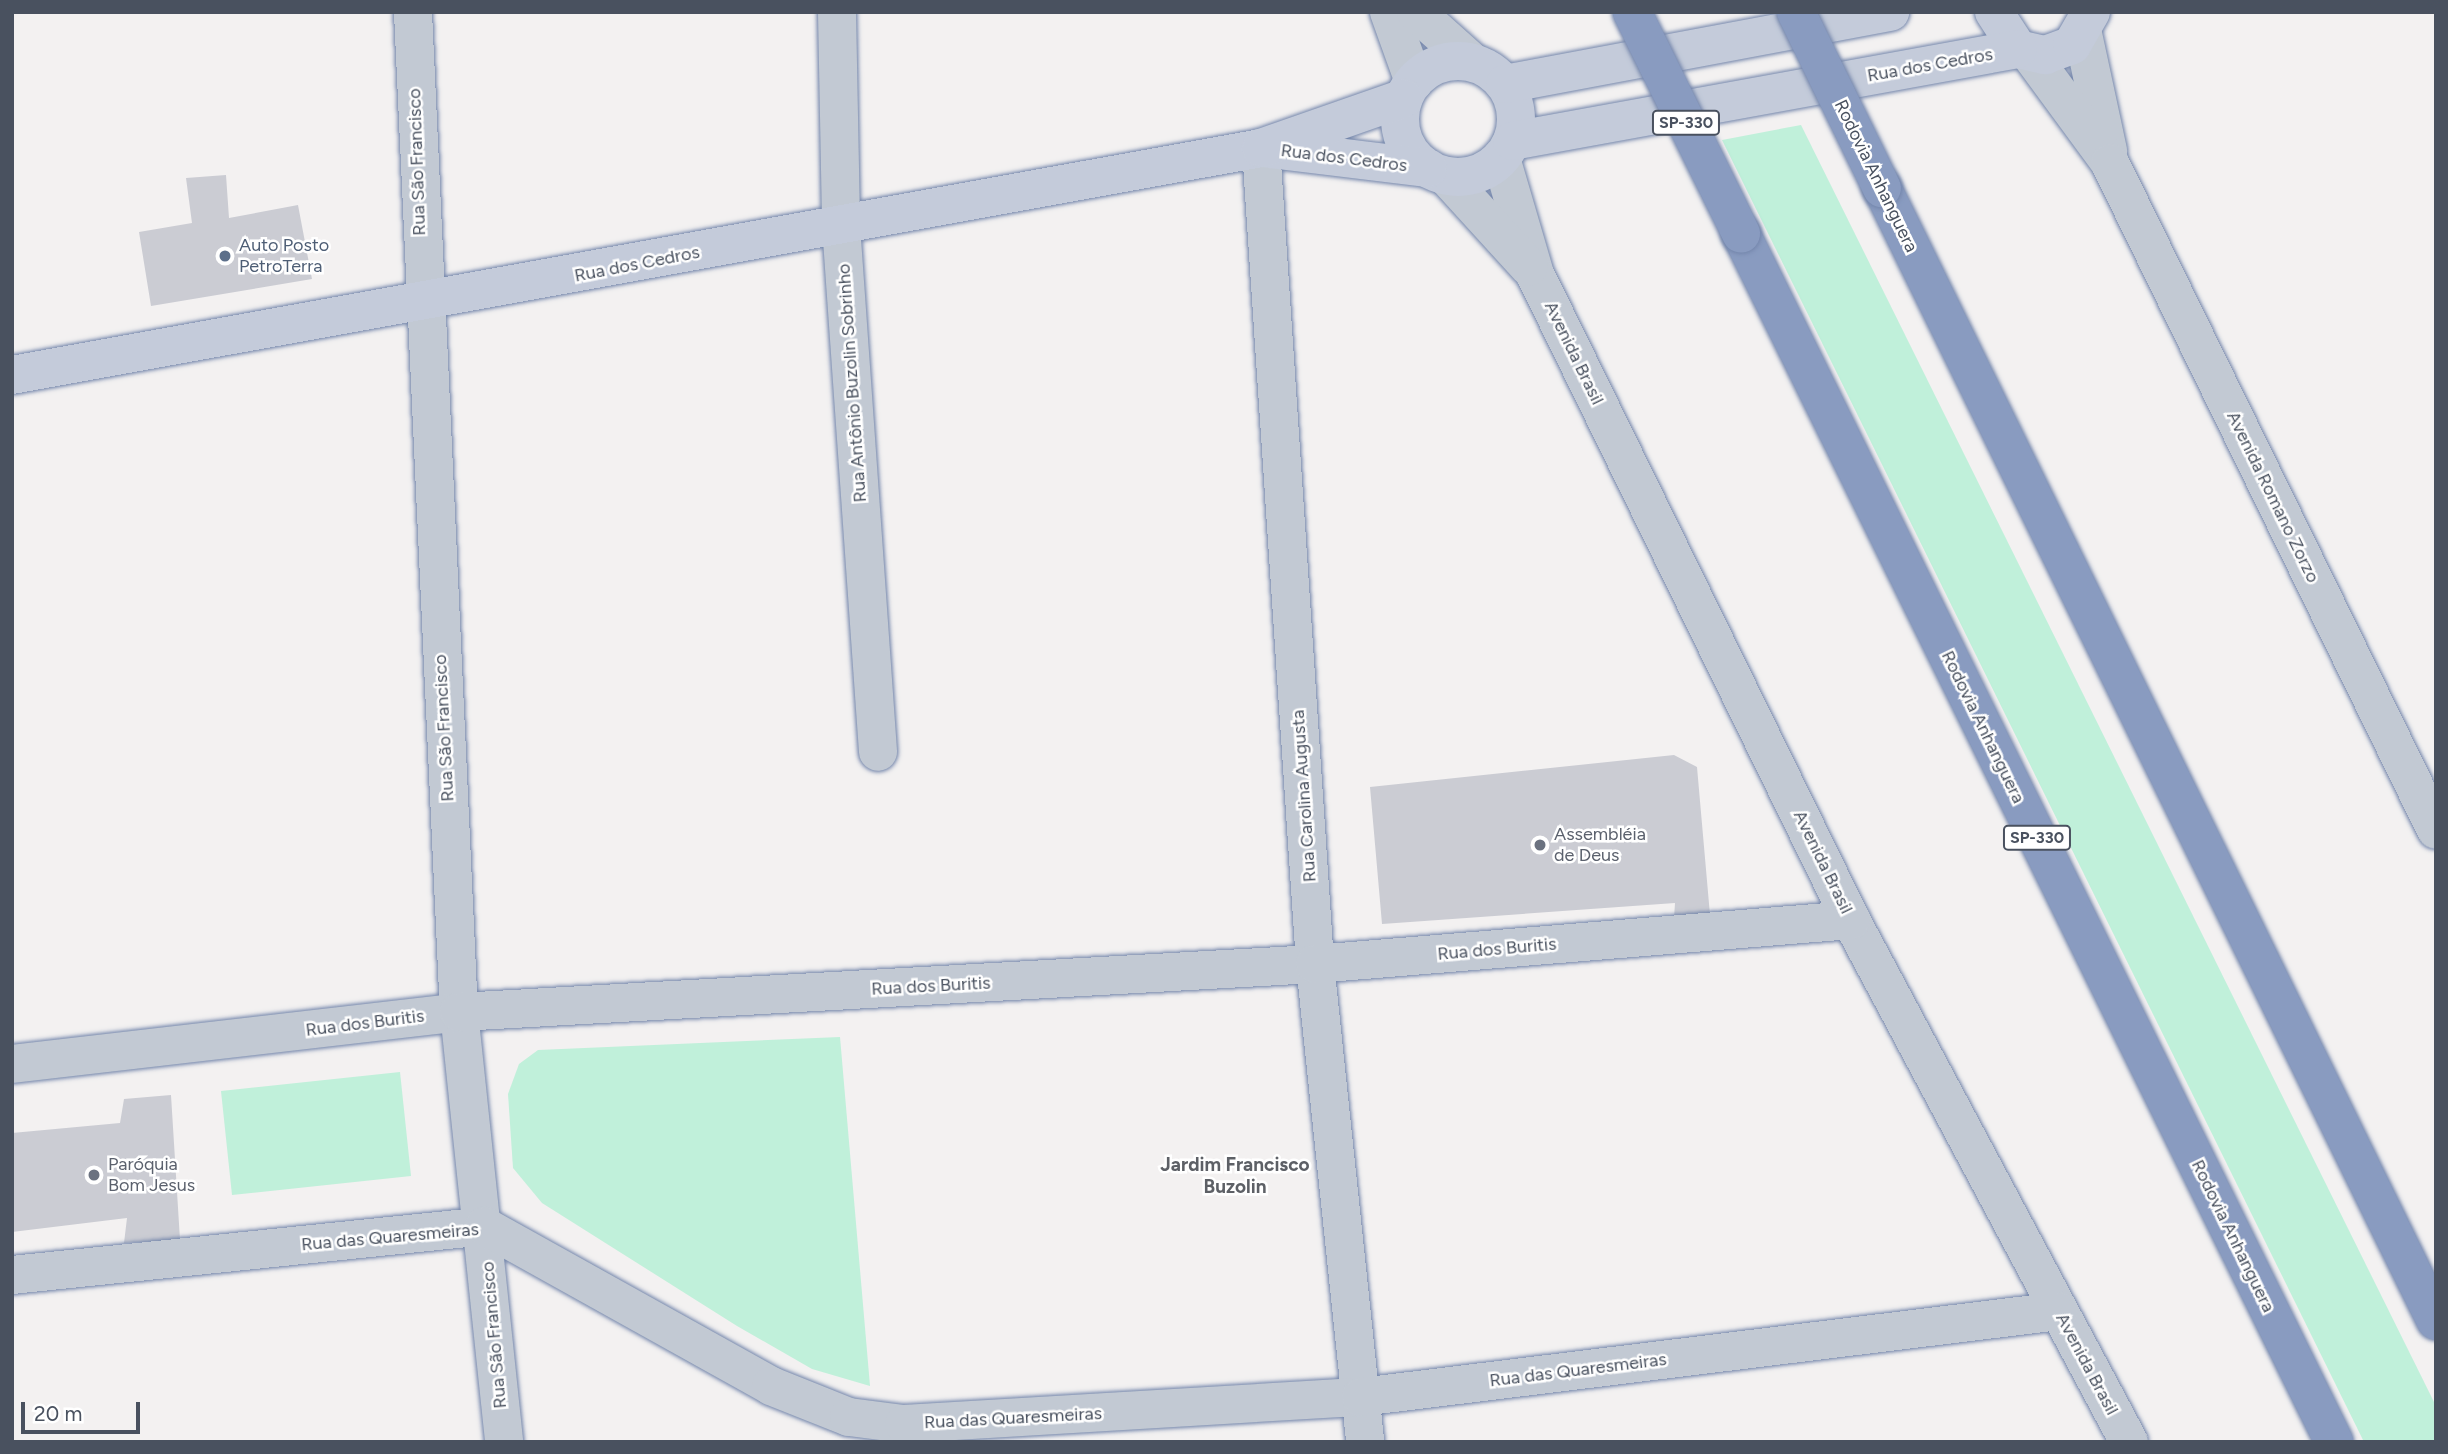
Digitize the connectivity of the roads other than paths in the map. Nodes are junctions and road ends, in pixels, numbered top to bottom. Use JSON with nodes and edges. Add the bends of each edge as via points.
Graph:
{"nodes":[{"id":1,"x":413,"y":12,"type":"edge"},
{"id":2,"x":837,"y":12,"type":"edge"},
{"id":3,"x":1389,"y":12,"type":"edge"},
{"id":4,"x":1416,"y":12,"type":"edge"},
{"id":5,"x":1632,"y":12,"type":"edge"},
{"id":6,"x":1796,"y":12,"type":"edge"},
{"id":7,"x":1890,"y":12,"type":"edge"},
{"id":8,"x":1994,"y":12,"type":"edge"},
{"id":9,"x":2094,"y":21,"type":"edge"},
{"id":10,"x":2024,"y":51,"type":"junction"},
{"id":11,"x":1472,"y":62,"type":"junction"},
{"id":12,"x":1505,"y":84,"type":"junction"},
{"id":13,"x":1409,"y":90,"type":"junction"},
{"id":14,"x":1261,"y":148,"type":"junction"},
{"id":15,"x":1507,"y":150,"type":"junction"},
{"id":16,"x":2110,"y":163,"type":"junction"},
{"id":17,"x":1437,"y":172,"type":"junction"},
{"id":18,"x":841,"y":225,"type":"junction"},
{"id":19,"x":1535,"y":274,"type":"junction"},
{"id":20,"x":422,"y":305,"type":"junction"},
{"id":21,"x":12,"y":375,"type":"edge"},
{"id":22,"x":878,"y":752,"type":"dead end"},
{"id":23,"x":2436,"y":830,"type":"edge"},
{"id":24,"x":1851,"y":920,"type":"junction"},
{"id":25,"x":1315,"y":964,"type":"junction"},
{"id":26,"x":459,"y":1012,"type":"junction"},
{"id":27,"x":12,"y":1064,"type":"edge"},
{"id":28,"x":484,"y":1226,"type":"junction"},
{"id":29,"x":12,"y":1275,"type":"edge"},
{"id":30,"x":2059,"y":1311,"type":"junction"},
{"id":31,"x":2436,"y":1321,"type":"edge"},
{"id":32,"x":1361,"y":1397,"type":"junction"},
{"id":33,"x":504,"y":1442,"type":"edge"},
{"id":34,"x":1365,"y":1442,"type":"edge"},
{"id":35,"x":2129,"y":1442,"type":"edge"},
{"id":36,"x":2334,"y":1442,"type":"edge"}],
"edges":[{"from":1,"to":20,"type":"street","name":"Rua São Francisco"},
{"from":2,"to":18,"type":"street","name":"Rua Antônio Buzolin Sobrinho"},
{"from":3,"to":13,"type":"street"},
{"from":4,"to":11,"type":"street"},
{"from":5,"to":36,"type":"highway","name":"Rodovia Anhanguera","number":"SP-330","bridge":true},
{"from":6,"to":31,"type":"highway","name":"Rodovia Anhanguera","bridge":true},
{"from":7,"to":12,"type":"street"},
{"from":8,"to":10,"type":"street"},
{"from":9,"to":10,"type":"street","name":"Rua dos Cedros","via":[[2059,52]]},
{"from":9,"to":16,"type":"street","name":"Avenida Romano Zorzo"},
{"from":10,"to":15,"type":"street","name":"Rua dos Cedros"},
{"from":10,"to":16,"type":"street","name":"Avenida Romano Zorzo"},
{"from":11,"to":12,"type":"street"},
{"from":11,"to":13,"type":"street","via":[[1440,64]]},
{"from":12,"to":15,"type":"street","via":[[1514,101]]},
{"from":13,"to":14,"type":"street","name":"Rua dos Cedros"},
{"from":13,"to":17,"type":"street","via":[[1401,130]]},
{"from":14,"to":17,"type":"street","name":"Rua dos Cedros"},
{"from":14,"to":18,"type":"street","name":"Rua dos Cedros"},
{"from":14,"to":25,"type":"street","name":"Rua Carolina Augusta"},
{"from":15,"to":17,"type":"street","via":[[1476,173]]},
{"from":15,"to":19,"type":"street","name":"Avenida Brasil"},
{"from":16,"to":23,"type":"street","name":"Avenida Romano Zorzo"},
{"from":17,"to":19,"type":"street","name":"Avenida Brasil"},
{"from":18,"to":20,"type":"street","name":"Rua dos Cedros"},
{"from":18,"to":22,"type":"street","name":"Rua Antônio Buzolin Sobrinho"},
{"from":19,"to":24,"type":"street","name":"Avenida Brasil"},
{"from":20,"to":21,"type":"street","name":"Rua dos Cedros"},
{"from":20,"to":26,"type":"street","name":"Rua São Francisco"},
{"from":24,"to":25,"type":"street","name":"Rua dos Buritis"},
{"from":24,"to":30,"type":"street","name":"Avenida Brasil"},
{"from":25,"to":26,"type":"street","name":"Rua dos Buritis"},
{"from":25,"to":32,"type":"street","name":"Rua Carolina Augusta"},
{"from":26,"to":27,"type":"street","name":"Rua dos Buritis"},
{"from":26,"to":28,"type":"street","name":"Rua São Francisco"},
{"from":28,"to":29,"type":"street","name":"Rua das Quaresmeiras"},
{"from":28,"to":32,"type":"street","name":"Rua das Quaresmeiras","via":[[771,1386],[849,1417],[904,1424]]},
{"from":28,"to":33,"type":"street","name":"Rua São Francisco"},
{"from":30,"to":32,"type":"street","name":"Rua das Quaresmeiras"},
{"from":30,"to":35,"type":"street","name":"Avenida Brasil"},
{"from":32,"to":34,"type":"street","name":"Rua Carolina Augusta"}]}
